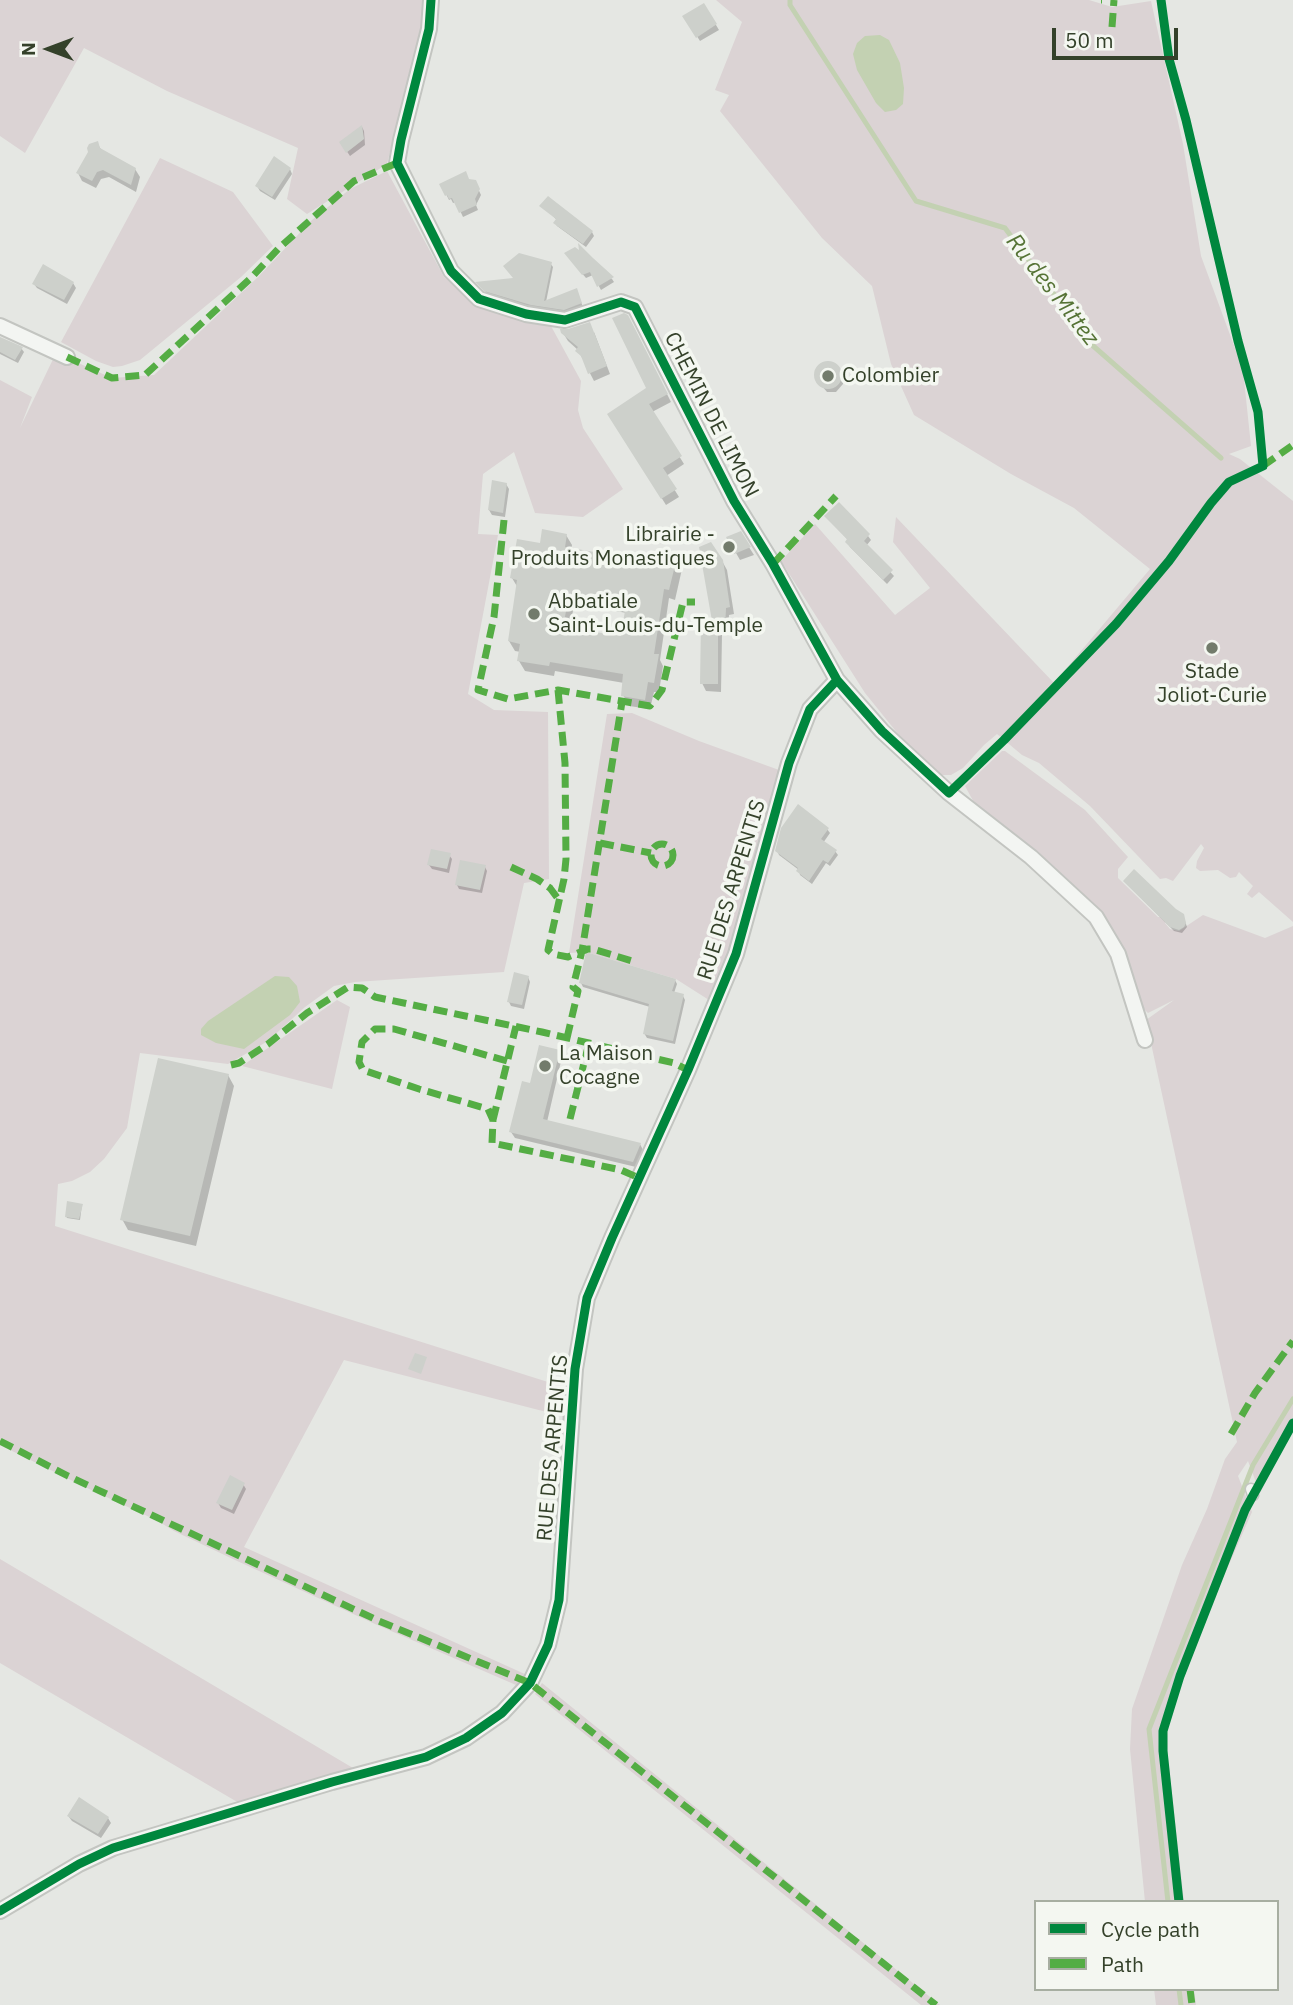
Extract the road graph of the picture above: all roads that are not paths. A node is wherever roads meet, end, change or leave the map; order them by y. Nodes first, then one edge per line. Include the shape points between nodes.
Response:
1 (431, 0) edge
2 (0, 326) edge
3 (67, 357) dead end
4 (837, 680) junction
5 (1145, 1040) dead end
6 (0, 1911) edge

1 - 4 street, CHEMIN DE LIMON via 429,29 397,163 451,271 479,299 526,314 565,320 621,303 635,307 734,501
2 - 3 street
4 - 5 street, CHEMIN DE LIMON via 949,793 1031,857 1096,917 1118,954
4 - 6 street, RUE DES ARPENTIS via 810,709 789,763 736,954 587,1298 575,1368 559,1601 548,1645 530,1683 502,1713 466,1738 426,1757 113,1849

